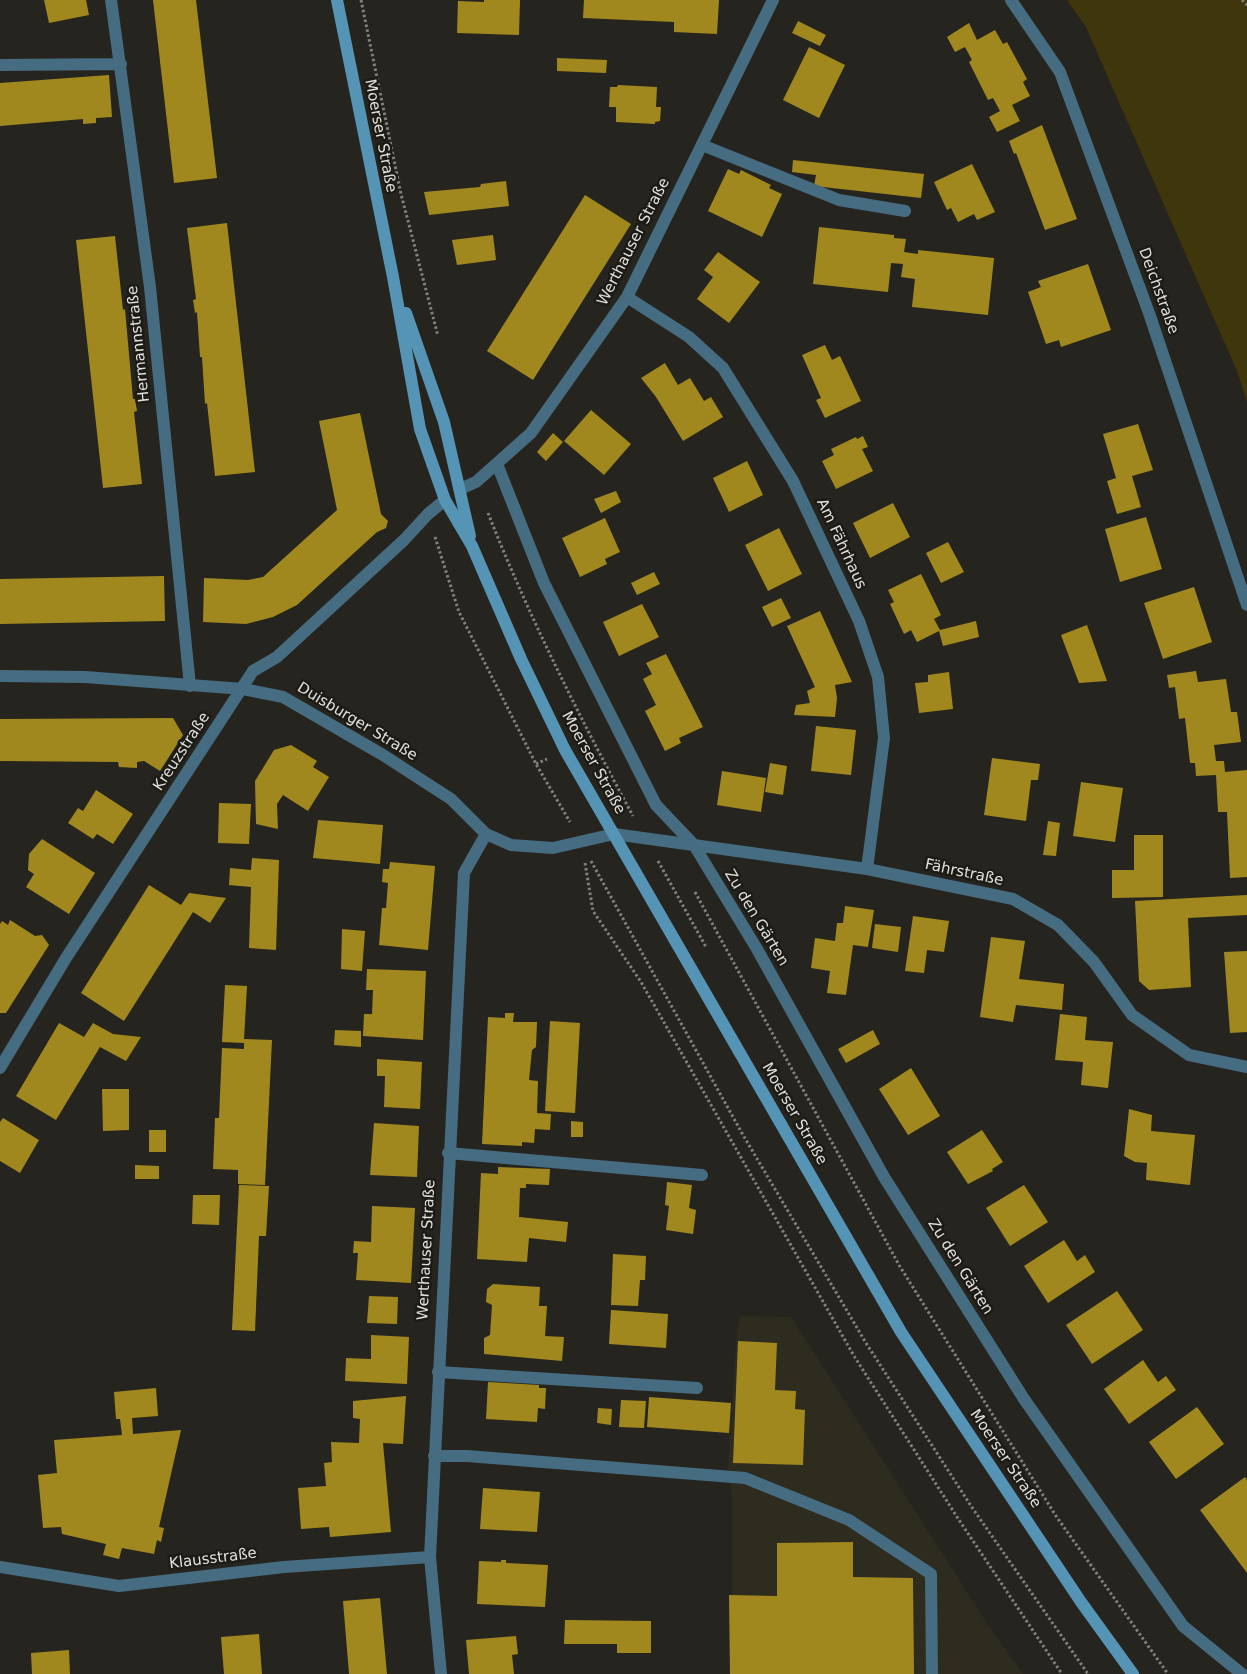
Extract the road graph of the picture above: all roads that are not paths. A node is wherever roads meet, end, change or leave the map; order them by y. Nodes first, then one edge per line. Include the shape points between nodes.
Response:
1 (111, 0) edge
2 (337, 0) edge
3 (773, 0) edge
4 (1011, 0) edge
5 (121, 64) junction
6 (0, 65) edge
7 (702, 145) junction
8 (905, 211) dead end
9 (393, 277) junction
10 (627, 297) junction
11 (497, 464) junction
12 (460, 490) junction
13 (445, 500) junction
14 (472, 546) junction
15 (1247, 605) edge
16 (0, 676) edge
17 (190, 686) junction
18 (243, 689) junction
19 (486, 834) junction
20 (614, 834) junction
21 (694, 845) junction
22 (867, 869) junction
23 (1247, 1067) edge
24 (0, 1068) edge
25 (448, 1153) junction
26 (702, 1176) dead end
27 (438, 1372) junction
28 (696, 1388) dead end
29 (434, 1456) junction
30 (430, 1558) junction
31 (0, 1567) edge
32 (440, 1674) edge
33 (932, 1674) edge
34 (1133, 1674) edge
35 (1242, 1674) edge

1 - 5 street, Hermannstraße
2 - 9 main road, Moerser Straße
3 - 7 street, Werthauser Straße
4 - 15 street, Deichstraße via 1060,72 1149,313
5 - 6 street
5 - 17 street, Hermannstraße via 150,287
7 - 8 street via 840,200
7 - 10 street, Werthauser Straße
9 - 12 main road, Moerser Straße via 444,422
9 - 13 main road, Moerser Straße via 420,429
10 - 11 street, Werthauser Straße via 531,433
10 - 22 street, Am Fährhaus via 689,337 722,368 793,480 860,621 878,677 884,738
11 - 12 street, Werthauser Straße via 476,482
11 - 21 street via 544,583 656,805
12 - 14 main road, Moerser Straße
13 - 14 main road, Moerser Straße
13 - 18 street, Kreuzstraße via 276,657 253,671
14 - 20 main road, Moerser Straße via 521,660 565,750
16 - 17 street, Duisburger Straße via 85,677
17 - 18 street, Duisburger Straße
18 - 19 street, Duisburger Straße via 283,697 383,755 451,799
18 - 24 street, Kreuzstraße via 66,958
19 - 20 street, Duisburger Straße via 511,845 553,848
19 - 25 street, Werthauser Straße via 464,873
20 - 21 street, Fährstraße
20 - 34 main road, Moerser Straße via 901,1332 1081,1602
21 - 22 street, Fährstraße
21 - 35 street, Zu den Gärten via 757,949 884,1177 1024,1399 1183,1626
22 - 23 street, Fährstraße via 1013,899 1058,925 1094,962 1132,1016 1189,1055
25 - 26 street
25 - 27 street, Werthauser Straße
27 - 28 street
27 - 29 street, Werthauser Straße
29 - 30 street, Werthauser Straße
29 - 33 street via 745,1478 849,1520 931,1574
30 - 31 street, Klausstraße via 284,1567 119,1586
30 - 32 street, Werthauser Straße

